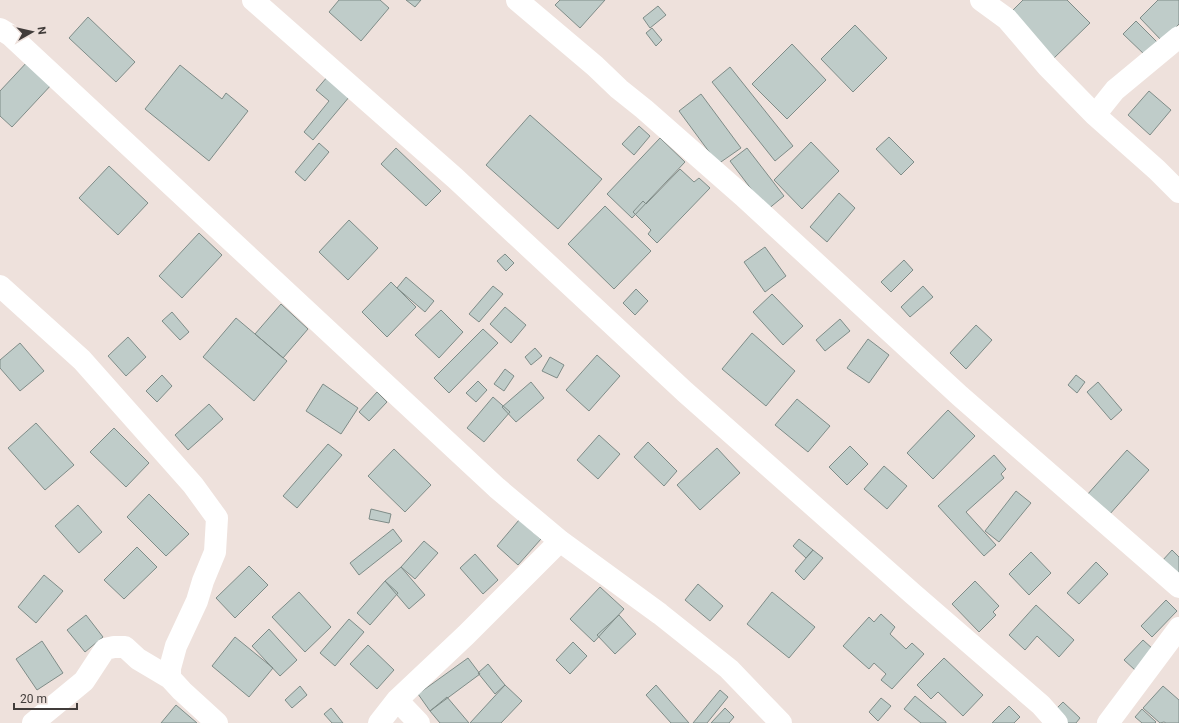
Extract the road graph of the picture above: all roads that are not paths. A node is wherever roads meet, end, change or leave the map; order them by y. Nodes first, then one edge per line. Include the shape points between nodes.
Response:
1 (253, 0) edge
2 (517, 0) edge
3 (981, 0) edge
4 (0, 29) edge
5 (1179, 37) edge
6 (1095, 115) junction
7 (1179, 192) edge
8 (0, 286) edge
9 (560, 541) junction
10 (1179, 587) edge
11 (1179, 628) edge
12 (170, 678) junction
13 (397, 700) junction
14 (33, 723) edge
15 (218, 723) edge
16 (379, 723) edge
17 (419, 723) edge
18 (781, 723) edge
19 (1057, 723) edge
20 (1108, 723) edge

1 - 19 street via 456,178 685,392 1041,705
2 - 10 street via 738,191 960,396
3 - 6 street via 1007,19 1048,67
4 - 9 street via 10,35 485,478
5 - 6 street via 1115,90
6 - 7 street
8 - 12 street via 82,360 192,485 217,518 215,552 197,601 176,646
9 - 13 street
9 - 18 street via 660,614 729,669
11 - 20 street
12 - 14 street via 124,646 105,649 84,681
12 - 15 street
13 - 16 street
13 - 17 street

